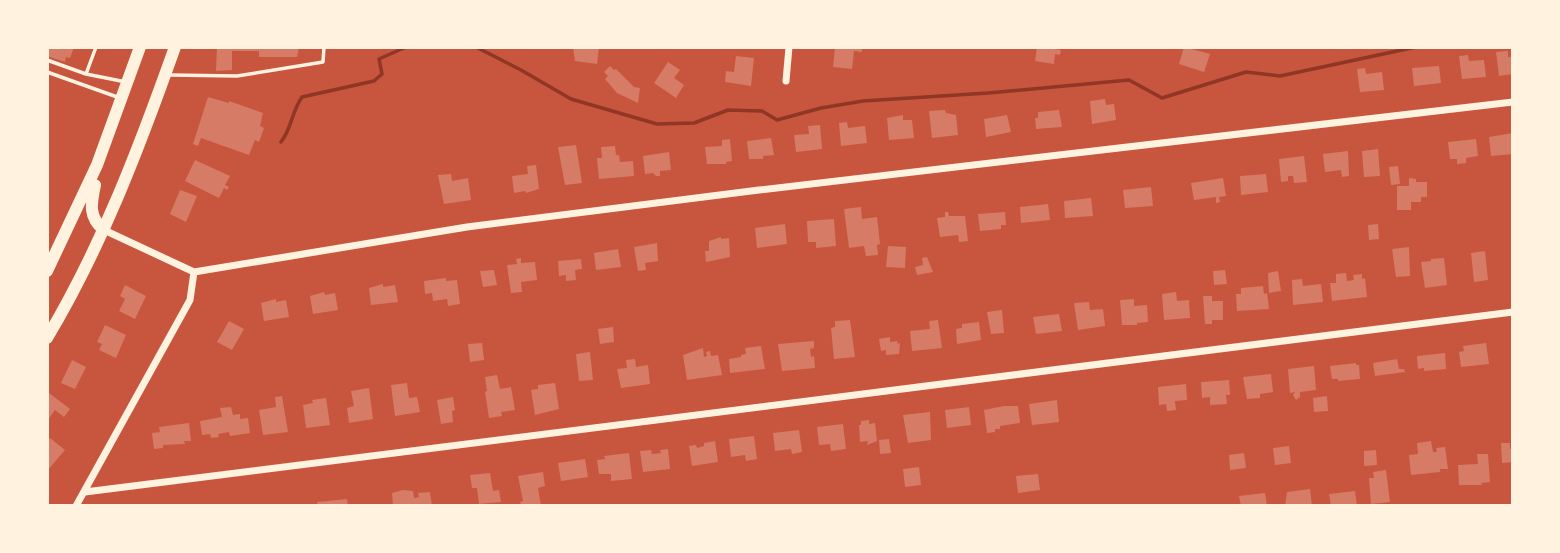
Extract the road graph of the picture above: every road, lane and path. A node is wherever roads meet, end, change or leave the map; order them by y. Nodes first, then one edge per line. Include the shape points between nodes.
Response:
1 (96, 47) edge
2 (140, 47) edge
3 (175, 47) edge
4 (324, 47) edge
5 (789, 47) edge
6 (47, 60) edge
7 (47, 72) edge
8 (86, 74) junction
9 (165, 75) junction
10 (786, 81) dead end
11 (127, 83) junction
12 (121, 99) junction
13 (1513, 102) edge
14 (105, 144) junction
15 (104, 230) junction
16 (47, 271) edge
17 (194, 272) junction
18 (1513, 312) edge
19 (47, 338) edge
20 (85, 492) junction
21 (76, 506) edge

1 - 8 lane
2 - 11 main road
3 - 9 main road
4 - 9 lane via 323,62 237,76
5 - 10 street
6 - 8 lane
7 - 12 lane
8 - 11 lane
9 - 15 main road
11 - 12 main road
12 - 14 main road
13 - 17 street via 467,227
14 - 15 main road via 90,208
14 - 16 main road
15 - 17 street
15 - 19 main road
17 - 20 street via 190,300
18 - 20 street
20 - 21 street

